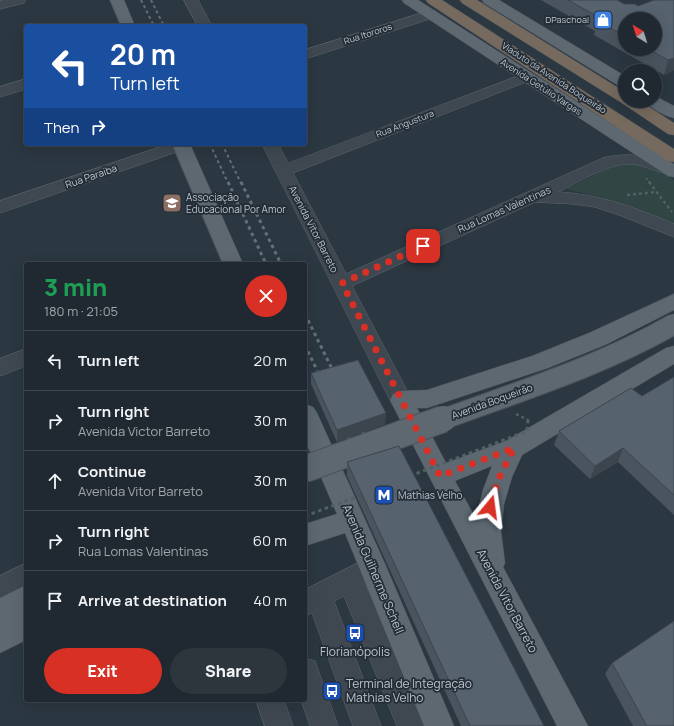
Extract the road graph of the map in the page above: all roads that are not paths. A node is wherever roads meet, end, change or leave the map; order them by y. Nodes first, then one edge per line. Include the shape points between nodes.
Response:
1 (18, 0) edge
2 (117, 0) edge
3 (190, 0) edge
4 (409, 0) edge
5 (467, 0) edge
6 (489, 0) edge
7 (0, 5) edge
8 (432, 7) edge
9 (127, 24) edge
10 (204, 24) edge
11 (307, 54) edge
12 (526, 77) junction
13 (618, 79) edge
14 (24, 85) edge
15 (0, 92) edge
16 (618, 95) edge
17 (662, 106) edge
18 (640, 108) edge
19 (674, 113) edge
20 (674, 130) edge
21 (179, 146) edge
22 (182, 146) edge
23 (271, 146) edge
24 (673, 166) edge
25 (284, 170) junction
26 (531, 197) junction
27 (0, 207) edge
28 (674, 231) edge
29 (232, 262) edge
30 (342, 283) junction
31 (674, 301) edge
32 (674, 324) edge
33 (674, 354) edge
34 (24, 358) edge
35 (0, 368) edge
36 (404, 406) junction
37 (307, 418) edge
38 (514, 448) junction
39 (307, 468) edge
40 (440, 476) junction
41 (352, 520) junction
42 (307, 534) edge
43 (361, 572) junction
44 (24, 576) edge
45 (495, 578) junction
46 (0, 589) edge
47 (24, 599) edge
48 (312, 600) edge
49 (0, 612) edge
50 (24, 626) edge
51 (0, 640) edge
52 (307, 677) edge
53 (271, 702) edge
54 (279, 726) edge
55 (324, 726) edge
56 (367, 726) edge
57 (411, 726) edge
58 (439, 726) edge
59 (573, 726) edge

1 - 7 street
2 - 9 main road
3 - 10 street
4 - 8 main road, Avenida Getúlio Vargas
5 - 16 highway, Viaduto da Avenida Boqueirão
6 - 13 main road
8 - 11 street, Rua Itororos
8 - 12 main road, Avenida Getúlio Vargas
8 - 24 highway, Viaduto da Avenida Boqueirão
12 - 24 main road, Avenida Getúlio Vargas
12 - 25 street, Rua Angustura
14 - 15 street
17 - 19 main road
18 - 20 highway
21 - 27 street, Rua Paraíba
22 - 29 main road
23 - 25 street, Avenida Vitor Barreto
24 - 26 street, Rua Lomas Valentinas via 621,159
25 - 30 street, Avenida Vitor Barreto
26 - 28 street via 593,201
26 - 30 street, Rua Lomas Valentinas
30 - 36 street, Avenida Vitor Barreto
31 - 36 main road via 603,336 540,362
32 - 39 main road, Avenida Boqueirão, bridge via 584,368
33 - 38 main road
34 - 35 street
36 - 40 main road, Avenida Vitor Barreto
37 - 41 main road, Avenida Guilherme Schell
38 - 40 main road
38 - 45 main road via 498,480 490,507 488,541
40 - 45 main road, Avenida Vitor Barreto
41 - 42 main road
41 - 43 main road, Avenida Guilherme Schell
43 - 48 street
43 - 57 street
43 - 58 main road, Avenida Guilherme Schell
44 - 46 street
45 - 59 main road, Avenida Vitor Barreto
47 - 49 main road
48 - 56 street
50 - 51 main road
52 - 55 street
53 - 54 street

